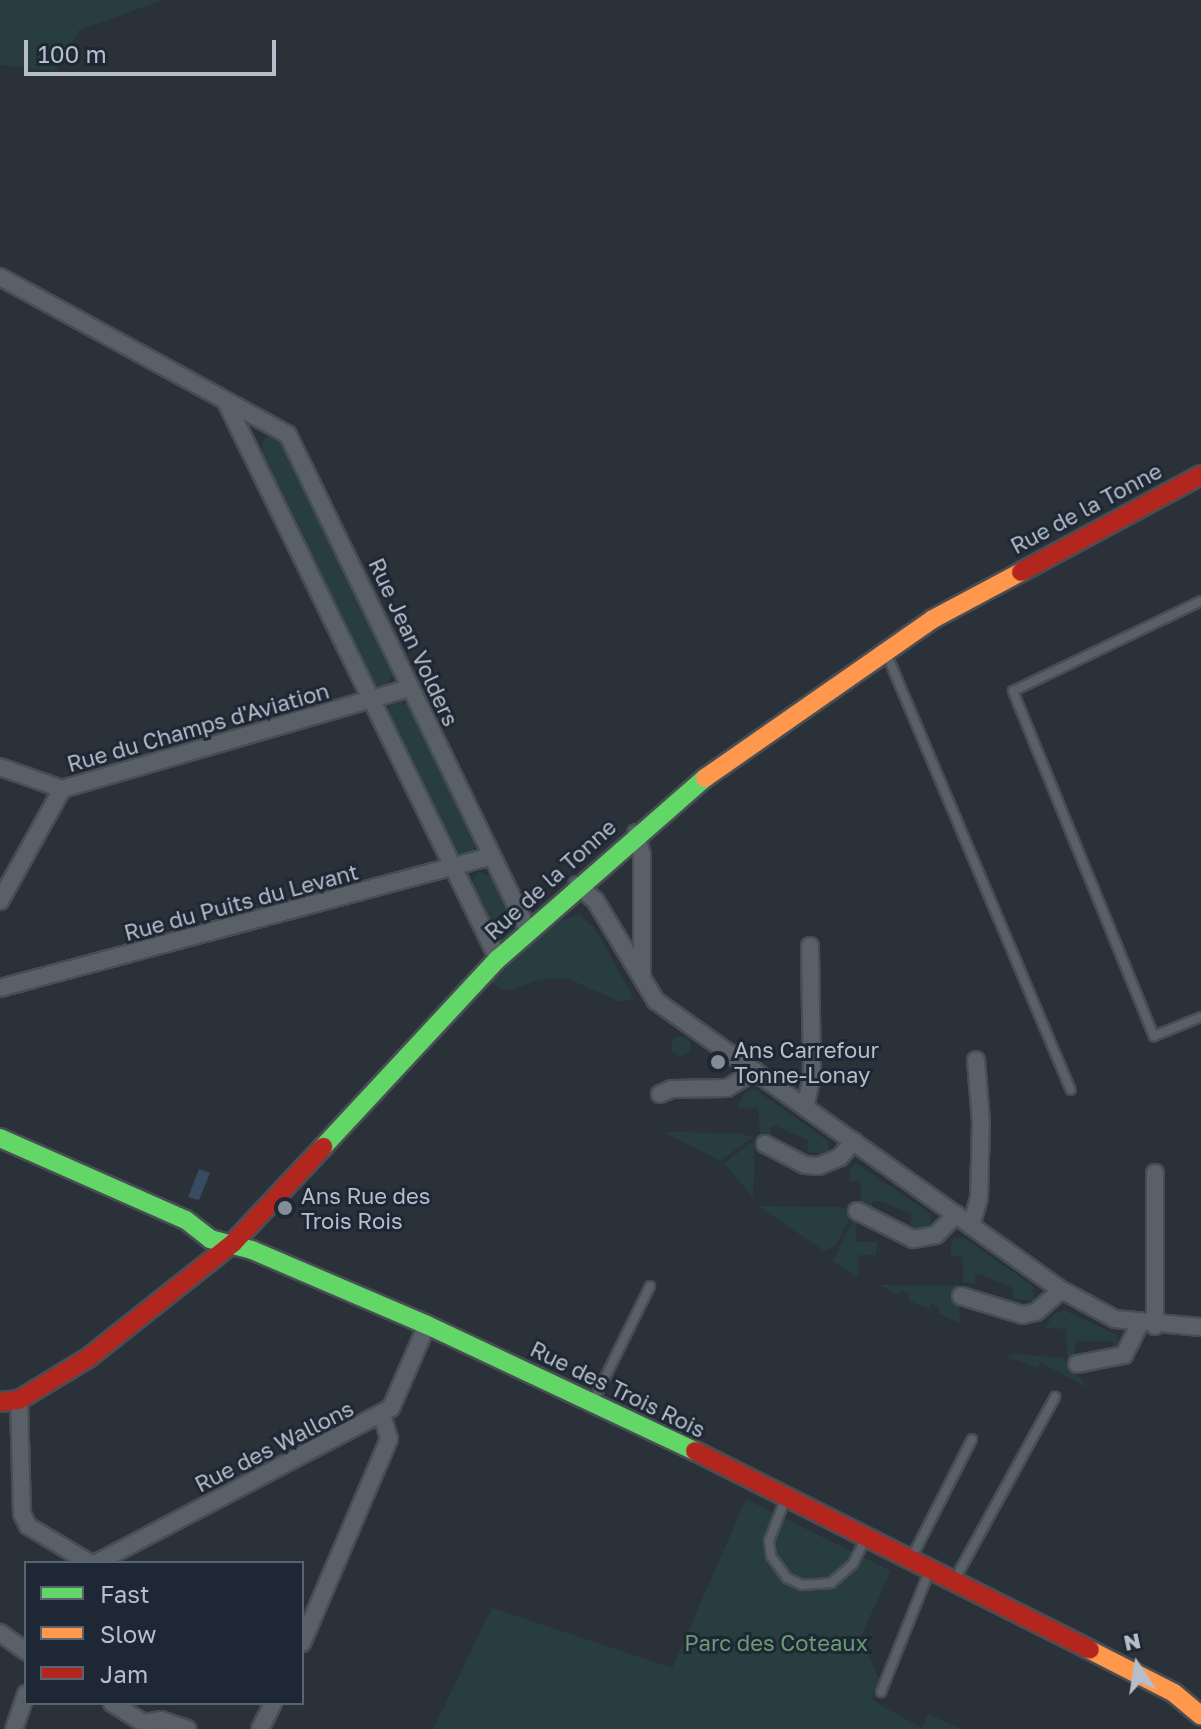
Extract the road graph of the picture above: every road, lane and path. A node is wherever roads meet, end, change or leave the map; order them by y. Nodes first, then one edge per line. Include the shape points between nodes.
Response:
1 (0, 277) edge
2 (227, 404) junction
3 (1201, 475) edge
4 (1201, 601) edge
5 (885, 650) junction
6 (410, 688) junction
7 (372, 699) junction
8 (0, 767) edge
9 (62, 789) junction
10 (636, 833) junction
11 (492, 856) junction
12 (454, 869) junction
13 (577, 885) junction
14 (0, 901) edge
15 (528, 930) junction
16 (810, 946) dead end
17 (498, 959) junction
18 (642, 979) junction
19 (0, 988) edge
20 (1201, 1017) edge
21 (976, 1060) dead end
22 (755, 1071) junction
23 (1071, 1090) dead end
24 (660, 1094) dead end
25 (805, 1107) junction
26 (0, 1138) edge
27 (854, 1141) junction
28 (765, 1144) dead end
29 (1155, 1173) dead end
30 (857, 1211) dead end
31 (956, 1214) junction
32 (971, 1226) junction
33 (233, 1243) junction
34 (650, 1286) dead end
35 (1061, 1290) junction
36 (961, 1296) dead end
37 (427, 1325) junction
38 (1147, 1326) junction
39 (1201, 1327) edge
40 (1077, 1364) dead end
41 (1055, 1397) dead end
42 (9, 1401) edge
43 (592, 1402) junction
44 (382, 1415) junction
45 (972, 1439) dead end
46 (785, 1499) junction
47 (865, 1539) junction
48 (89, 1561) edge
49 (97, 1561) edge
50 (910, 1562) junction
51 (929, 1572) junction
52 (952, 1583) junction
53 (0, 1633) edge
54 (304, 1638) edge
55 (24, 1650) edge
56 (881, 1692) dead end
57 (24, 1700) edge
58 (115, 1705) edge
59 (272, 1705) edge
60 (1201, 1716) edge
61 (149, 1726) edge
62 (14, 1729) edge
63 (187, 1729) edge
64 (260, 1729) edge

1 - 2 street, Rue Jean Volders
2 - 6 street, Rue Jean Volders via 288,435
2 - 7 street
3 - 5 street, Rue de la Tonne via 975,595
4 - 20 lane via 1013,691 1154,1036
5 - 10 street, Rue de la Tonne
5 - 23 lane
6 - 7 street, Rue du Champs d'Aviation
6 - 11 street, Rue Jean Volders
7 - 9 street, Rue du Champs d'Aviation
7 - 12 street
8 - 9 street, Rue du Champs d'Aviation
9 - 14 street
10 - 13 street, Rue de la Tonne
10 - 18 street via 642,855
11 - 12 street, Rue du Puits du Levant
11 - 15 street, Rue Jean Volders
12 - 17 street
12 - 19 street, Rue du Puits du Levant
13 - 15 street, Rue de la Tonne
13 - 18 street via 595,900
15 - 17 street, Rue de la Tonne
16 - 25 street via 812,1076
17 - 33 street, Rue de la Tonne
18 - 22 street via 656,1001
21 - 32 street via 979,1198
22 - 24 street via 727,1088
22 - 25 street
25 - 27 street
26 - 33 street, Rue des Trois Rois via 186,1220 210,1239
27 - 28 street via 840,1157 819,1166 805,1165
27 - 31 street
29 - 38 street
30 - 31 street via 913,1239 936,1235
31 - 32 street
32 - 35 street
33 - 37 street, Rue des Trois Rois
33 - 42 street, Rue de la Tonne via 88,1358
34 - 43 lane
35 - 36 street via 1036,1312 1023,1315
35 - 38 street via 1104,1315
37 - 43 street, Rue des Trois Rois
37 - 44 street, Rue des Wallons via 391,1408
38 - 39 street
38 - 40 street via 1124,1355
41 - 52 lane
42 - 48 street, Rue des Wallons via 22,1514 28,1526
43 - 46 street, Rue des Trois Rois
44 - 49 street, Rue des Wallons
44 - 54 street via 389,1439
45 - 50 lane
46 - 47 street, Rue des Trois Rois
46 - 47 lane via 769,1541 771,1556 787,1578 802,1585 831,1583 853,1564
47 - 50 street, Rue des Trois Rois
50 - 51 street, Rue des Trois Rois
51 - 52 street, Rue des Trois Rois
51 - 56 lane
52 - 60 street, Rue des Trois Rois via 1174,1693
53 - 55 street
57 - 62 street
58 - 61 street
59 - 64 street
61 - 63 street via 161,1720

